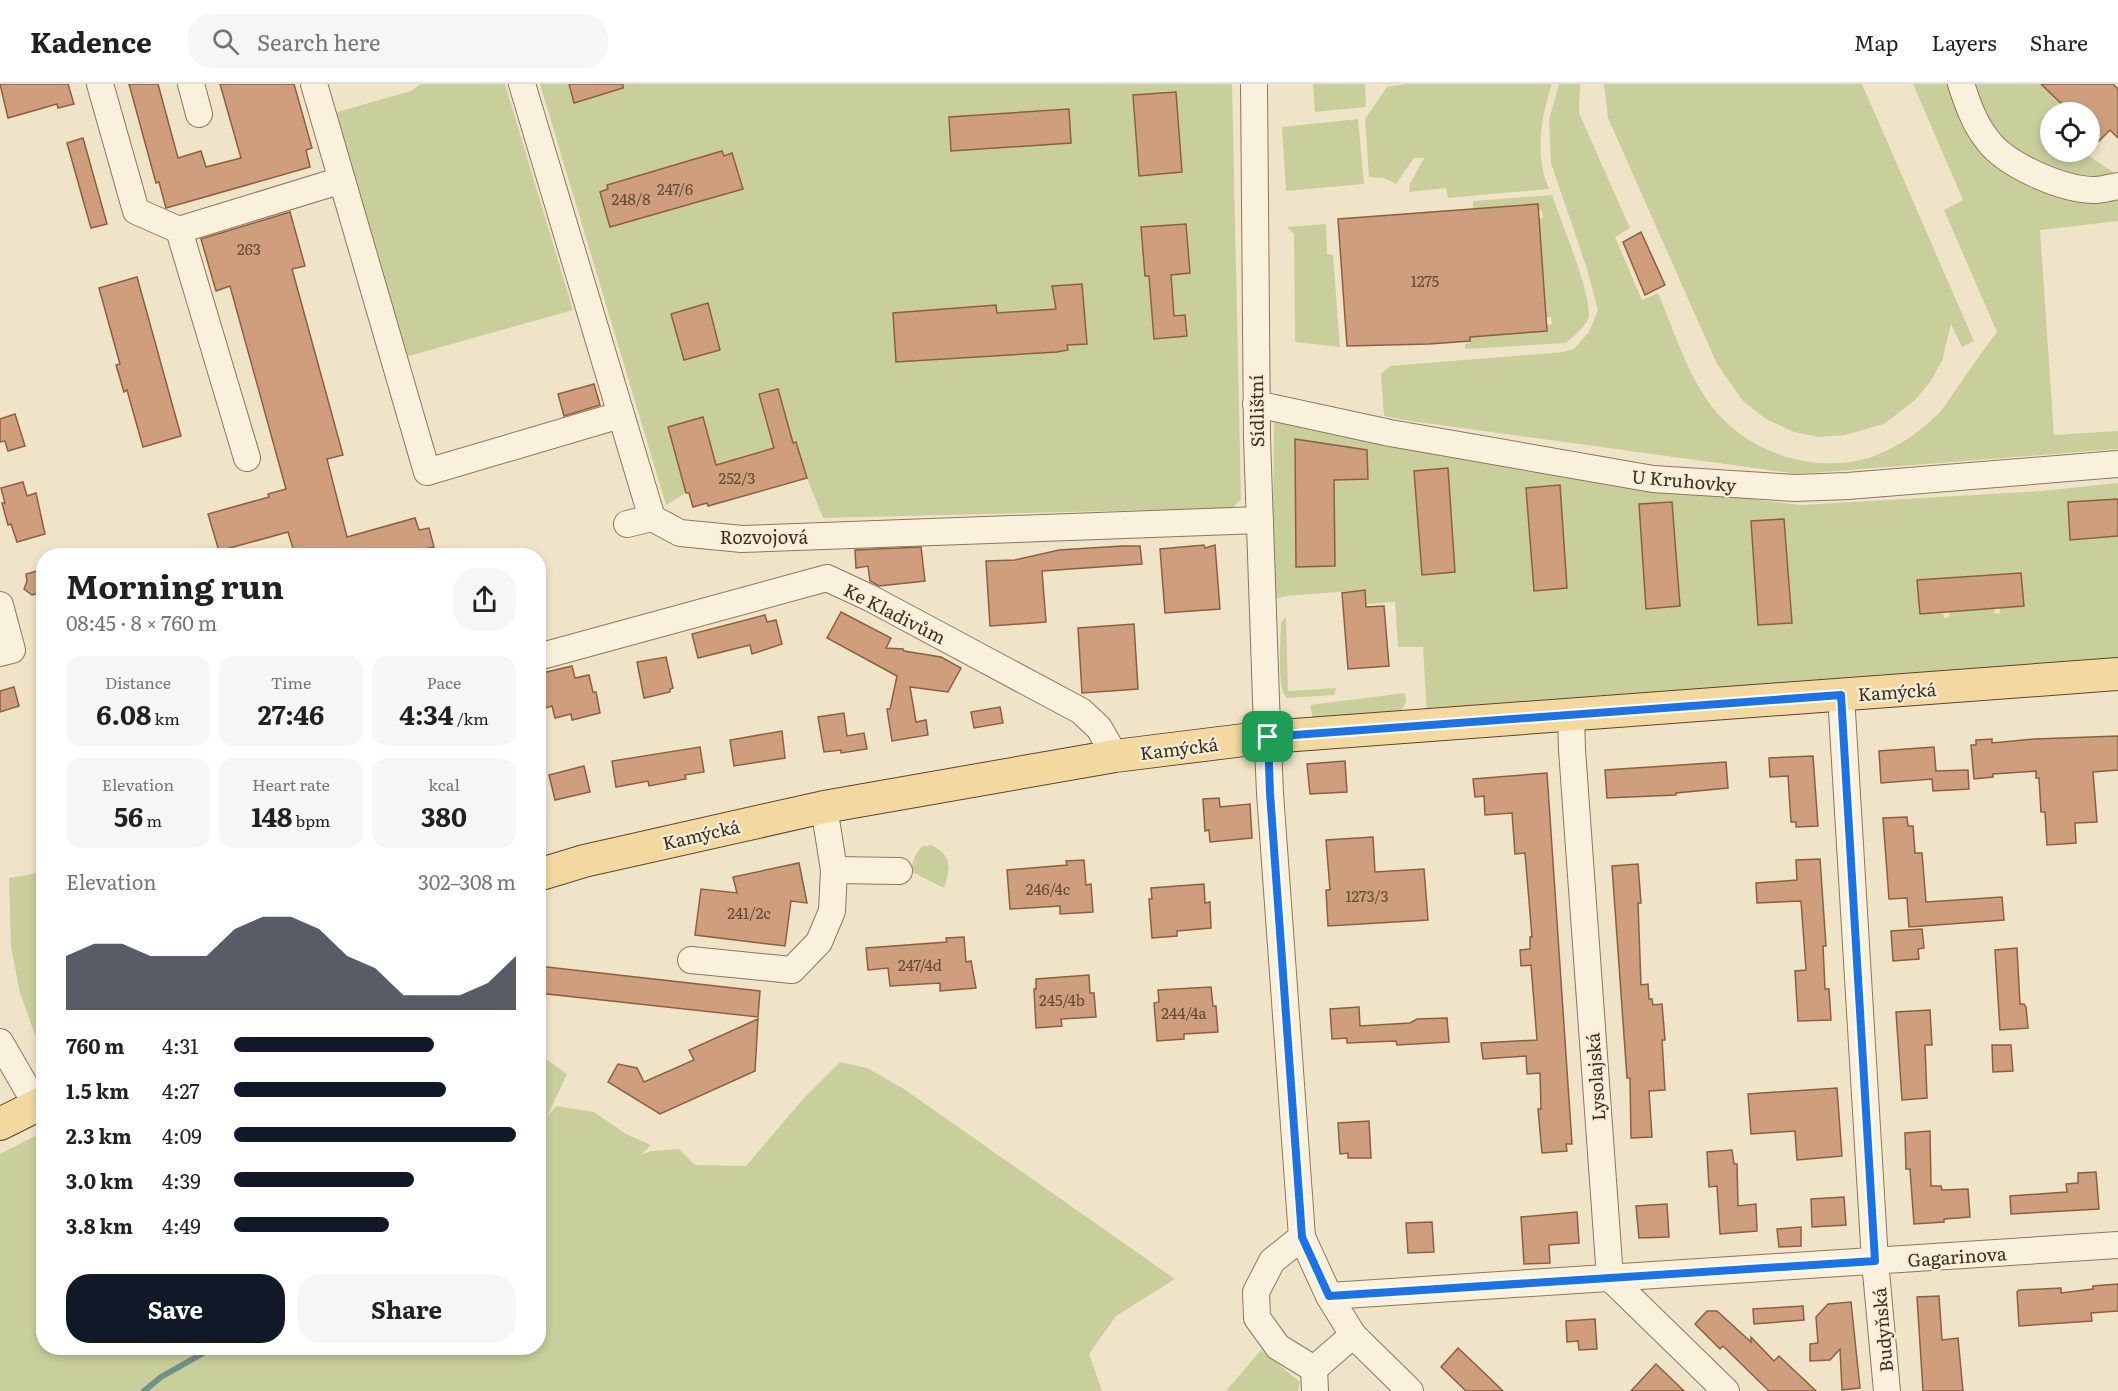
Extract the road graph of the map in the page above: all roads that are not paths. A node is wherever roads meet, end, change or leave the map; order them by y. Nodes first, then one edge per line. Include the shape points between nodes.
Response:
1 (100, 84) edge
2 (191, 84) edge
3 (314, 84) edge
4 (522, 84) edge
5 (1254, 84) edge
6 (1961, 84) edge
7 (199, 114) dead end
8 (342, 180) junction
9 (2118, 186) edge
10 (179, 230) junction
11 (1256, 404) junction
12 (620, 415) junction
13 (247, 458) dead end
14 (2118, 464) edge
15 (1260, 520) junction
16 (0, 605) edge
17 (0, 653) edge
18 (546, 655) edge
19 (2118, 674) edge
20 (1841, 695) junction
21 (1571, 715) junction
22 (1268, 737) junction
23 (1115, 756) junction
24 (824, 807) junction
25 (834, 870) junction
26 (899, 872) dead end
27 (546, 873) edge
28 (691, 960) dead end
29 (0, 1042) edge
30 (36, 1098) edge
31 (36, 1106) edge
32 (0, 1124) edge
33 (1302, 1237) junction
34 (2118, 1245) edge
35 (1875, 1261) junction
36 (1610, 1278) junction
37 (1329, 1296) junction
38 (1353, 1335) junction
39 (1315, 1380) edge
40 (1410, 1391) edge
41 (1726, 1391) edge
42 (1887, 1391) edge

1 - 10 street via 136,211
2 - 7 street
3 - 8 street
4 - 12 street, Rozvojová
5 - 11 street, Sídlištní
6 - 9 street via 1985,138 2018,167 2072,187 2096,190
8 - 10 street
8 - 12 street via 428,472
10 - 13 street
11 - 14 street, U Kruhovky via 1390,433 1653,479 1795,488
11 - 15 street, Sídlištní
12 - 15 street, Rozvojová via 639,521 681,533 742,539
15 - 22 street, Sídlištní
16 - 17 street via 12,650
18 - 23 street, Ke Kladivům via 826,578 1081,711 1099,728
19 - 20 main road, Kamýcká
20 - 21 main road, Kamýcká
20 - 35 street, Budyňská
21 - 22 main road, Kamýcká
21 - 36 street, Lysolajská
22 - 23 main road, Kamýcká
22 - 33 street, Sídlištní
23 - 24 main road, Kamýcká
24 - 25 street
24 - 27 main road, Kamýcká
25 - 26 street
25 - 28 street via 832,911 819,942 792,970
29 - 30 street
31 - 32 main road
33 - 37 street
33 - 39 street via 1272,1261 1256,1293 1257,1318 1278,1347
34 - 35 street, Gagarinova
35 - 36 street, Gagarinova
35 - 42 street, Budyňská
36 - 37 street, Gagarinova
36 - 41 street
37 - 38 street
38 - 39 street
38 - 40 street

